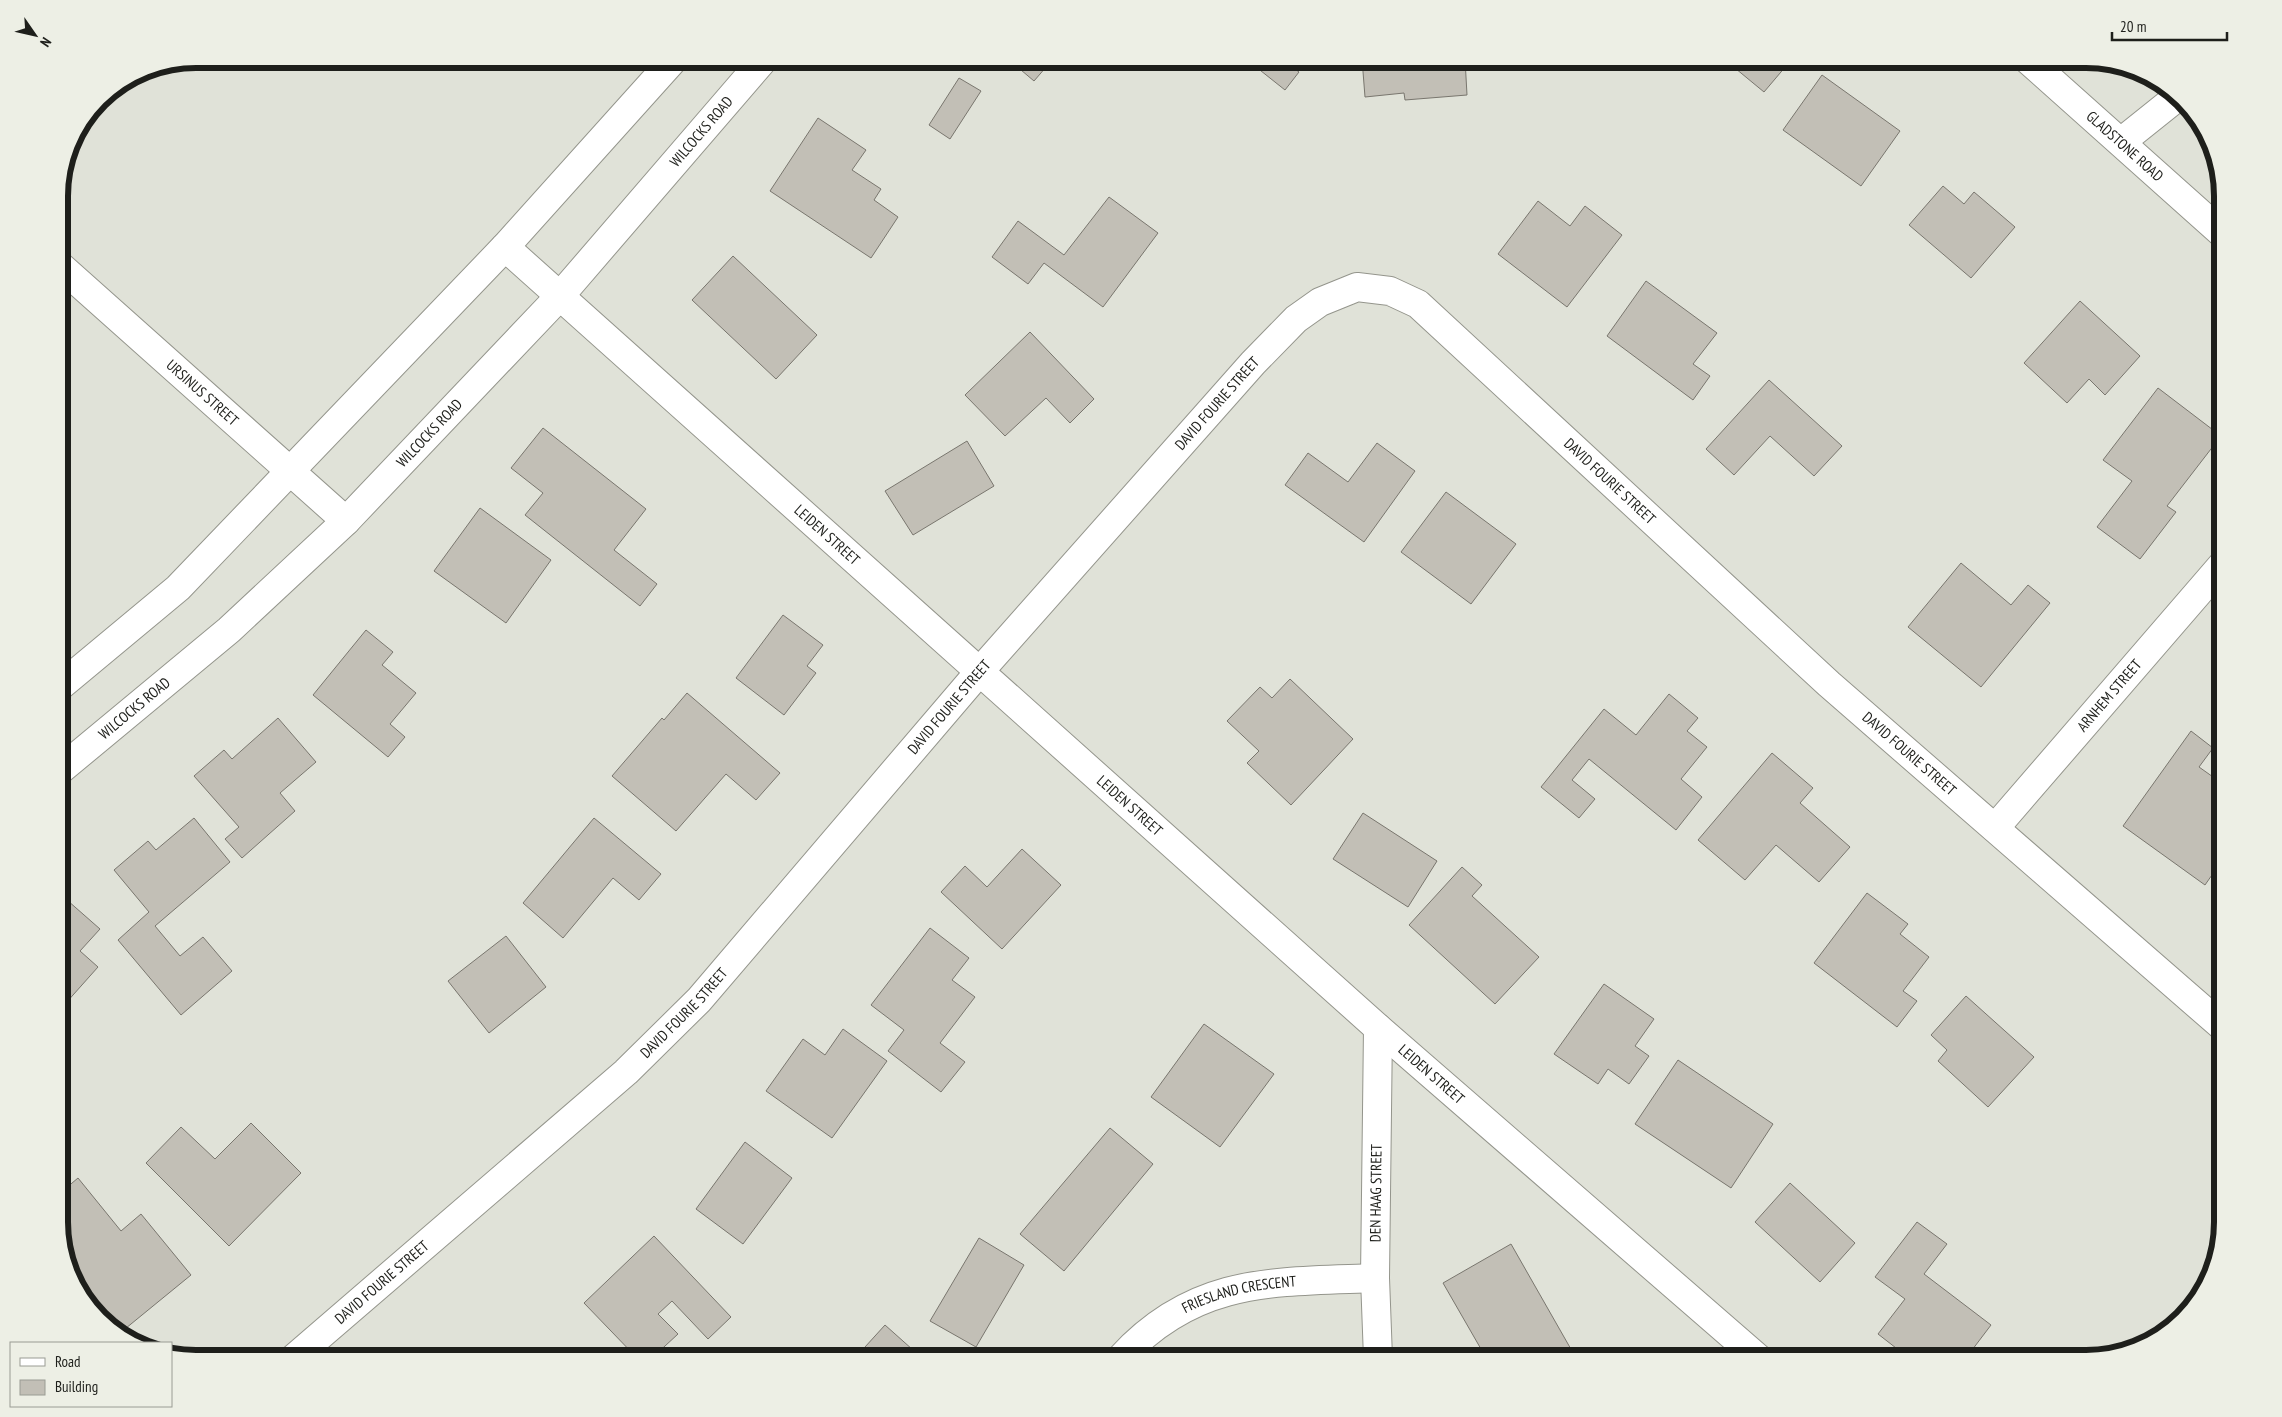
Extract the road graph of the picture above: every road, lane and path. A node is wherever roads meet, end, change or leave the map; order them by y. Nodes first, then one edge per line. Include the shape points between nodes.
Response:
1 (666, 68) edge
2 (756, 68) edge
3 (2037, 68) edge
4 (2173, 101) edge
5 (2121, 142) junction
6 (2214, 226) edge
7 (505, 247) junction
8 (68, 273) edge
9 (559, 297) junction
10 (290, 471) junction
11 (346, 521) junction
12 (2214, 574) edge
13 (980, 671) junction
14 (68, 680) edge
15 (68, 764) edge
16 (1995, 828) junction
17 (2214, 1019) edge
18 (1378, 1028) junction
19 (1376, 1278) junction
20 (303, 1350) edge
21 (1128, 1350) edge
22 (1378, 1350) edge
23 (1749, 1350) edge

1 - 7 street
2 - 9 street, WILCOCKS ROAD
3 - 5 street, GLADSTONE ROAD
4 - 5 street
5 - 6 street, GLADSTONE ROAD
7 - 9 street, LEIDEN STREET
7 - 10 street
8 - 10 street, URSINUS STREET
9 - 11 street, WILCOCKS ROAD
9 - 13 street, LEIDEN STREET
10 - 11 street, URSINUS STREET
10 - 14 street via 178,588
11 - 15 street, WILCOCKS ROAD via 229,630
12 - 16 street, ARNHEM STREET
13 - 16 street, DAVID FOURIE STREET via 1253,363 1296,319 1320,302 1357,287 1390,291 1418,304 1829,684
13 - 18 street, LEIDEN STREET
13 - 20 street, DAVID FOURIE STREET via 699,1000 626,1072
16 - 17 street, DAVID FOURIE STREET
18 - 19 street, DEN HAAG STREET
18 - 23 street, LEIDEN STREET
19 - 21 street, FRIESLAND CRESCENT via 1270,1283 1218,1293 1179,1310
19 - 22 street, DEN HAAG STREET

